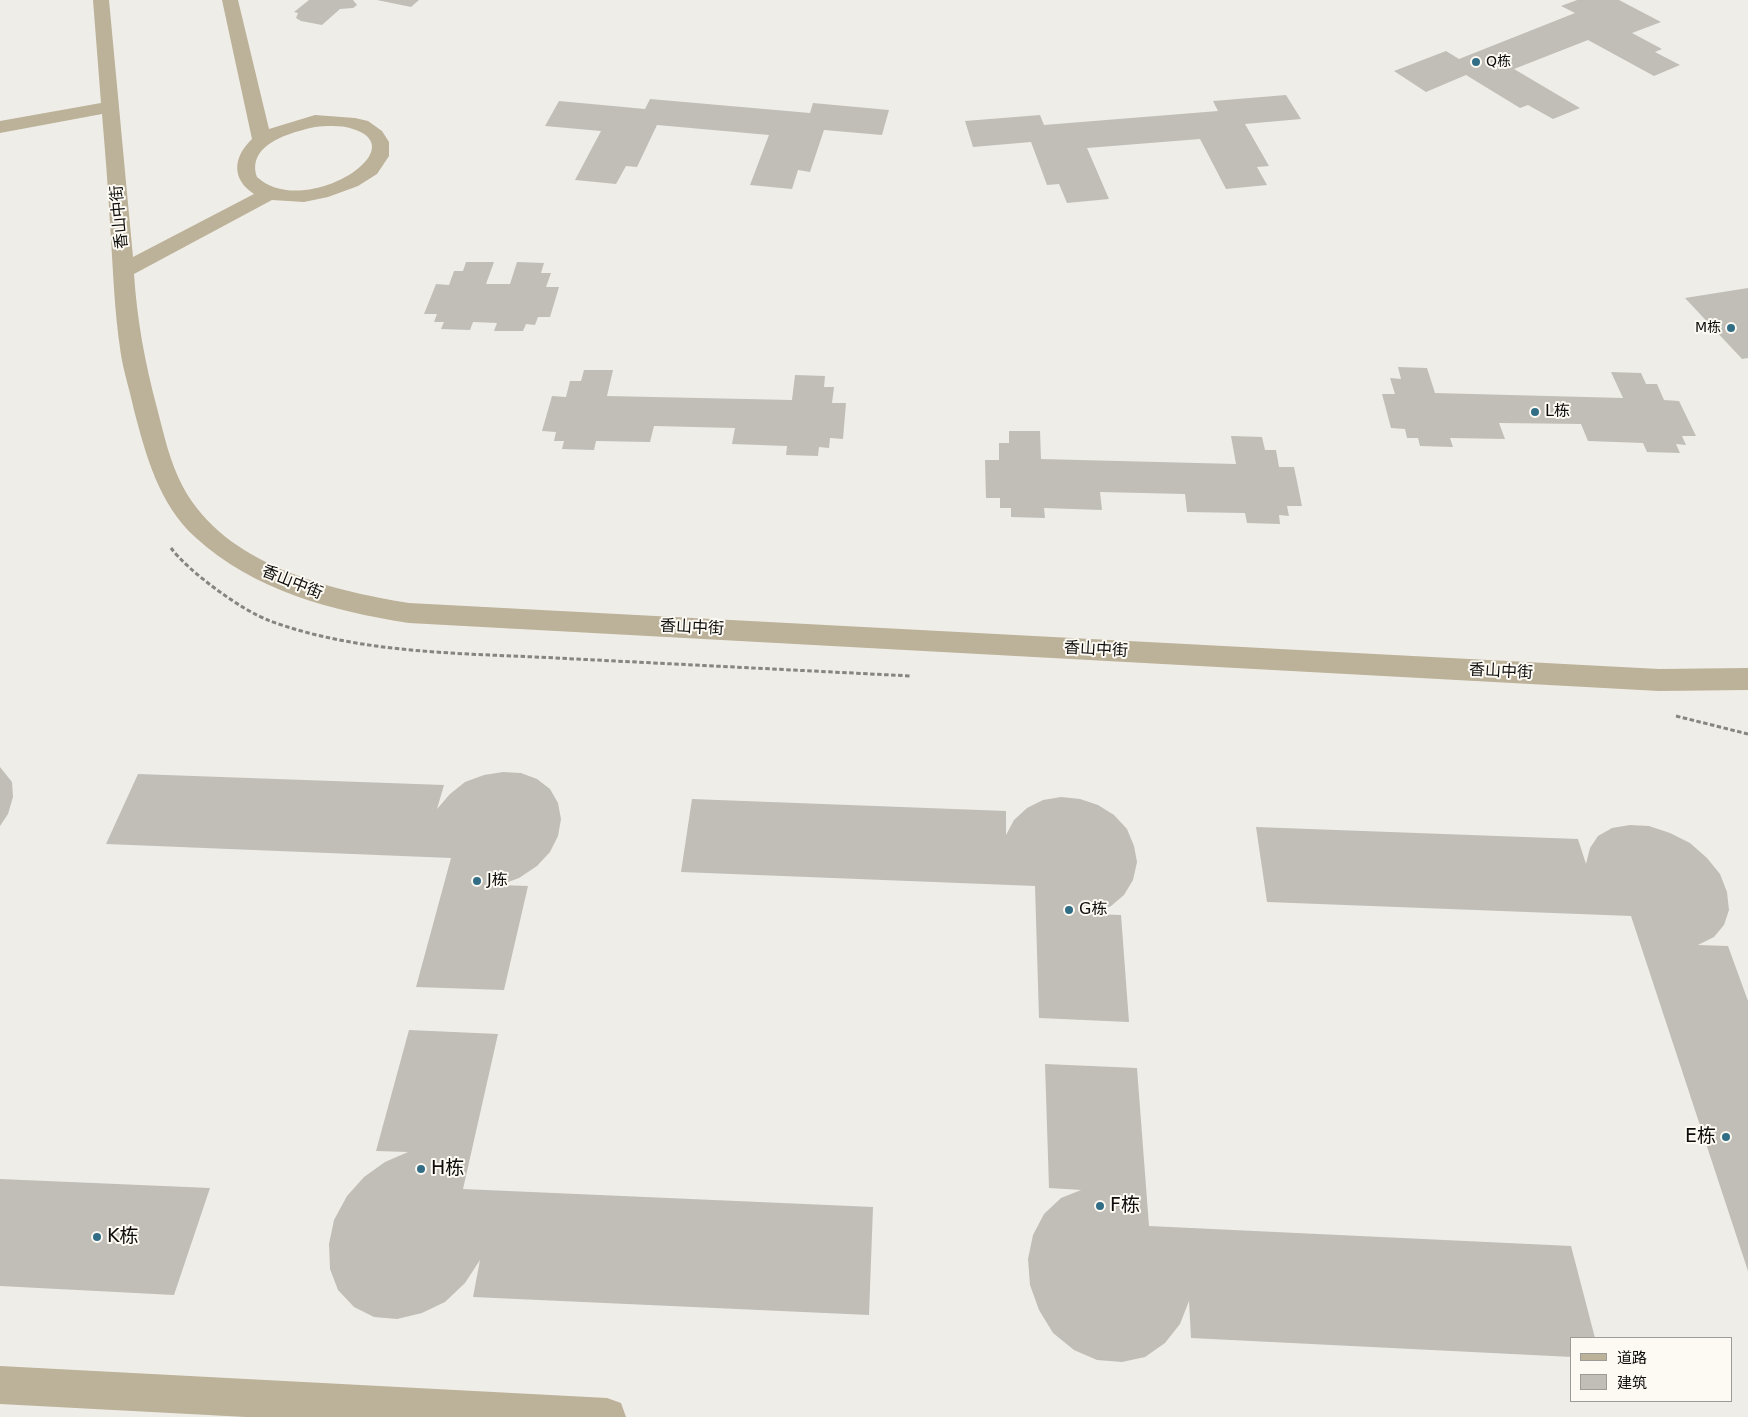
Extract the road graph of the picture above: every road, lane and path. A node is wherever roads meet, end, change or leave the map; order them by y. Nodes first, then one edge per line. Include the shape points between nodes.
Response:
1 (101, 0) edge
2 (230, 0) edge
3 (110, 107) junction
4 (0, 127) edge
5 (262, 141) junction
6 (271, 193) junction
7 (125, 270) junction
8 (169, 546) dead end
9 (911, 676) dead end
10 (1748, 680) edge
11 (1675, 716) dead end
12 (1748, 734) edge
13 (0, 1385) edge
14 (608, 1417) edge

1 - 3 street, 香山中街
2 - 5 street
3 - 4 street
3 - 7 street, 香山中街
5 - 6 street via 249,154 244,168 249,180
5 - 6 street via 289,127 315,121 339,121 361,125 374,133 381,144 376,164 353,183 312,195
6 - 7 street
7 - 10 street, 香山中街 via 132,352 157,458 183,507 202,530 264,573 327,597 366,607 409,613 1658,680
8 - 9 path via 179,560 215,590 268,620 340,641 426,651
11 - 12 path
13 - 14 street

